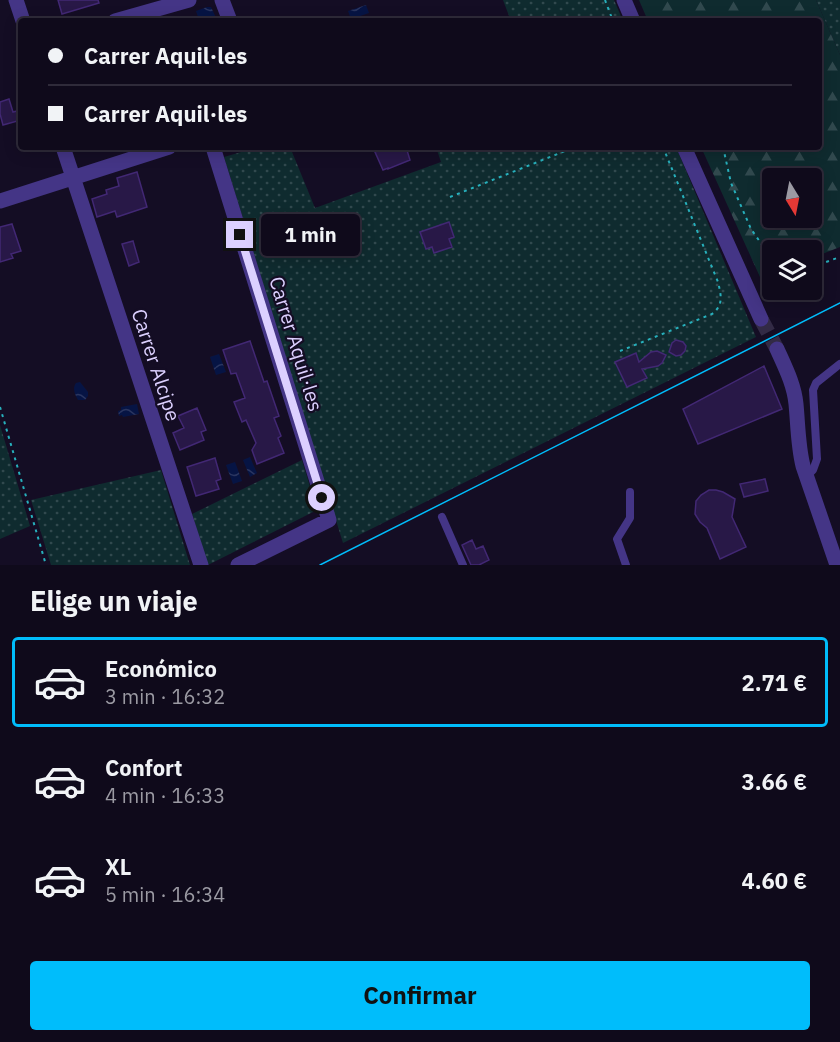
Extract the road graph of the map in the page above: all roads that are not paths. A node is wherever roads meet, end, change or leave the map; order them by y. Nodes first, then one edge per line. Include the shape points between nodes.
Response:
1 (16, 0) edge
2 (189, 0) edge
3 (222, 0) edge
4 (624, 0) edge
5 (22, 18) edge
6 (126, 18) edge
7 (230, 18) edge
8 (632, 18) edge
9 (64, 150) edge
10 (160, 150) edge
11 (214, 150) edge
12 (685, 150) edge
13 (72, 178) junction
14 (0, 201) edge
15 (761, 319) tunnel mouth
16 (777, 350) tunnel mouth
17 (840, 364) edge
18 (806, 477) junction
19 (630, 492) dead end
20 (442, 517) dead end
21 (201, 565) edge
22 (238, 565) edge
23 (463, 565) edge
24 (626, 565) edge
25 (837, 565) edge

1 - 5 street
2 - 6 street
3 - 7 street
4 - 8 street
9 - 13 street, Carrer Alcipe
10 - 13 street
11 - 22 street, Carrer Aquil·les via 329,520
12 - 15 street
13 - 14 street
13 - 21 street, Carrer Alcipe
16 - 18 street via 793,388 799,450
17 - 18 lane via 813,390 817,459
18 - 25 street
19 - 24 lane via 630,518 617,539
20 - 23 lane

